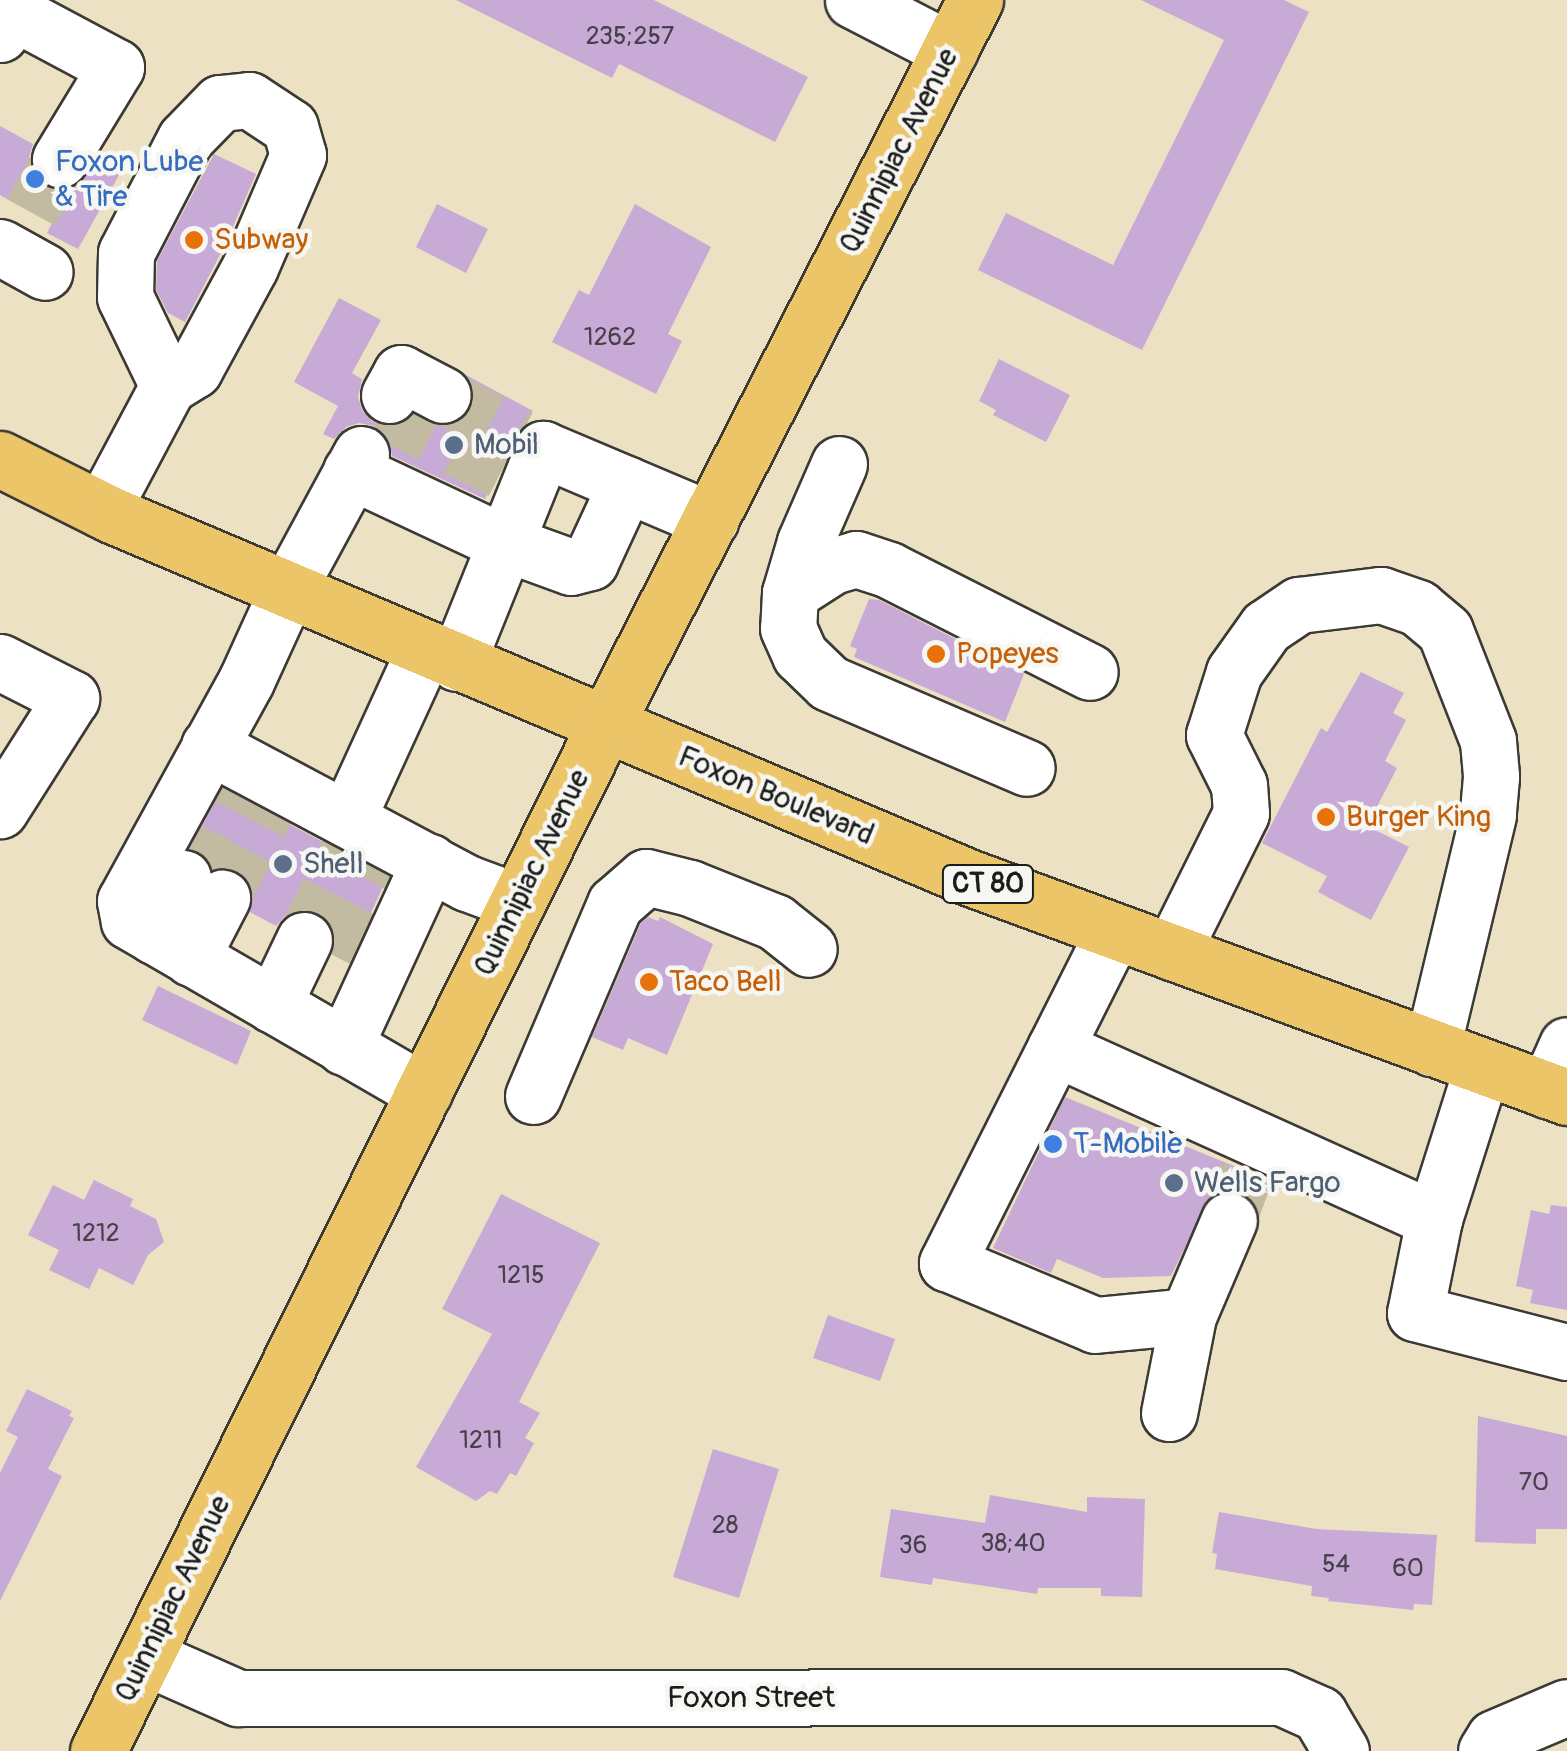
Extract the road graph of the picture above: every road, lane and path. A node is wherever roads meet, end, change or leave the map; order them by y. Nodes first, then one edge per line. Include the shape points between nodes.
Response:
1 (853, 0) edge
2 (975, 0) edge
3 (0, 34) edge
4 (950, 50) junction
5 (60, 159) tunnel mouth
6 (168, 386) junction
7 (389, 394) dead end
8 (443, 394) tunnel mouth
9 (0, 459) edge
10 (839, 464) dead end
11 (626, 484) junction
12 (514, 485) junction
13 (102, 510) junction
14 (710, 520) junction
15 (287, 591) junction
16 (790, 593) junction
17 (441, 656) junction
18 (0, 662) edge
19 (1090, 672) dead end
20 (605, 726) junction
21 (1027, 768) dead end
22 (243, 776) junction
23 (0, 810) edge
24 (379, 846) junction
25 (203, 888) tunnel mouth
26 (518, 902) junction
27 (1114, 930) junction
28 (172, 947) junction
29 (809, 948) dead end
30 (324, 950) tunnel mouth
31 (1172, 952) junction
32 (310, 1027) junction
33 (1055, 1048) junction
34 (1432, 1048) junction
35 (1482, 1068) junction
36 (1560, 1078) edge
37 (424, 1092) junction
38 (533, 1096) dead end
39 (1244, 1177) junction
40 (1434, 1219) junction
41 (1188, 1316) junction
42 (1567, 1352) edge
43 (1170, 1413) dead end
44 (144, 1658) junction
45 (1567, 1707) edge
46 (1490, 1744) edge
47 (98, 1751) edge
48 (1341, 1751) edge

1 - 4 street
2 - 4 main road, Quinnipiac Avenue
3 - 5 street via 11,11 116,67
4 - 14 main road, Quinnipiac Avenue
6 - 6 street via 194,370 250,267 298,155 290,127 250,100 220,102 184,139 126,253 125,296
6 - 13 street
7 - 8 street via 401,373
9 - 13 main road, Foxon Boulevard / CT 80
10 - 16 street
11 - 12 street
11 - 12 street via 590,562 571,567
11 - 14 street
12 - 15 street via 356,462
12 - 17 street
13 - 15 main road, Foxon Boulevard / CT 80
14 - 20 main road, Quinnipiac Avenue
15 - 17 main road, Foxon Boulevard / CT 80
15 - 22 street
16 - 19 street via 856,559
16 - 21 street via 788,628 800,655 828,683
17 - 20 main road, Foxon Boulevard / CT 80
17 - 24 street
18 - 23 street via 71,698
20 - 26 main road, Quinnipiac Avenue
20 - 27 main road, Foxon Boulevard / CT 80 via 968,877
22 - 24 street
22 - 28 street via 125,901 129,921
24 - 26 street
24 - 32 street
25 - 28 street
26 - 37 main road, Quinnipiac Avenue
27 - 31 main road, Foxon Boulevard / CT 80
27 - 33 street
28 - 32 street
29 - 38 street via 776,922 646,877 615,904
30 - 32 street
31 - 34 main road, Foxon Boulevard / CT 80
31 - 34 street via 1240,813 1240,784 1214,735 1234,672 1266,627 1299,605 1381,595 1418,608 1446,631 1488,741 1491,777
32 - 37 street
33 - 39 street
33 - 41 street via 947,1263 1095,1325
34 - 35 main road, Foxon Boulevard / CT 80
35 - 36 main road, Foxon Boulevard / CT 80
35 - 40 street
37 - 44 main road, Quinnipiac Avenue
39 - 40 street
39 - 41 street
40 - 42 street via 1415,1313
41 - 43 street
44 - 47 main road, Quinnipiac Avenue
44 - 48 street, Foxon Street via 238,1698 1280,1697 1319,1714
45 - 46 street

